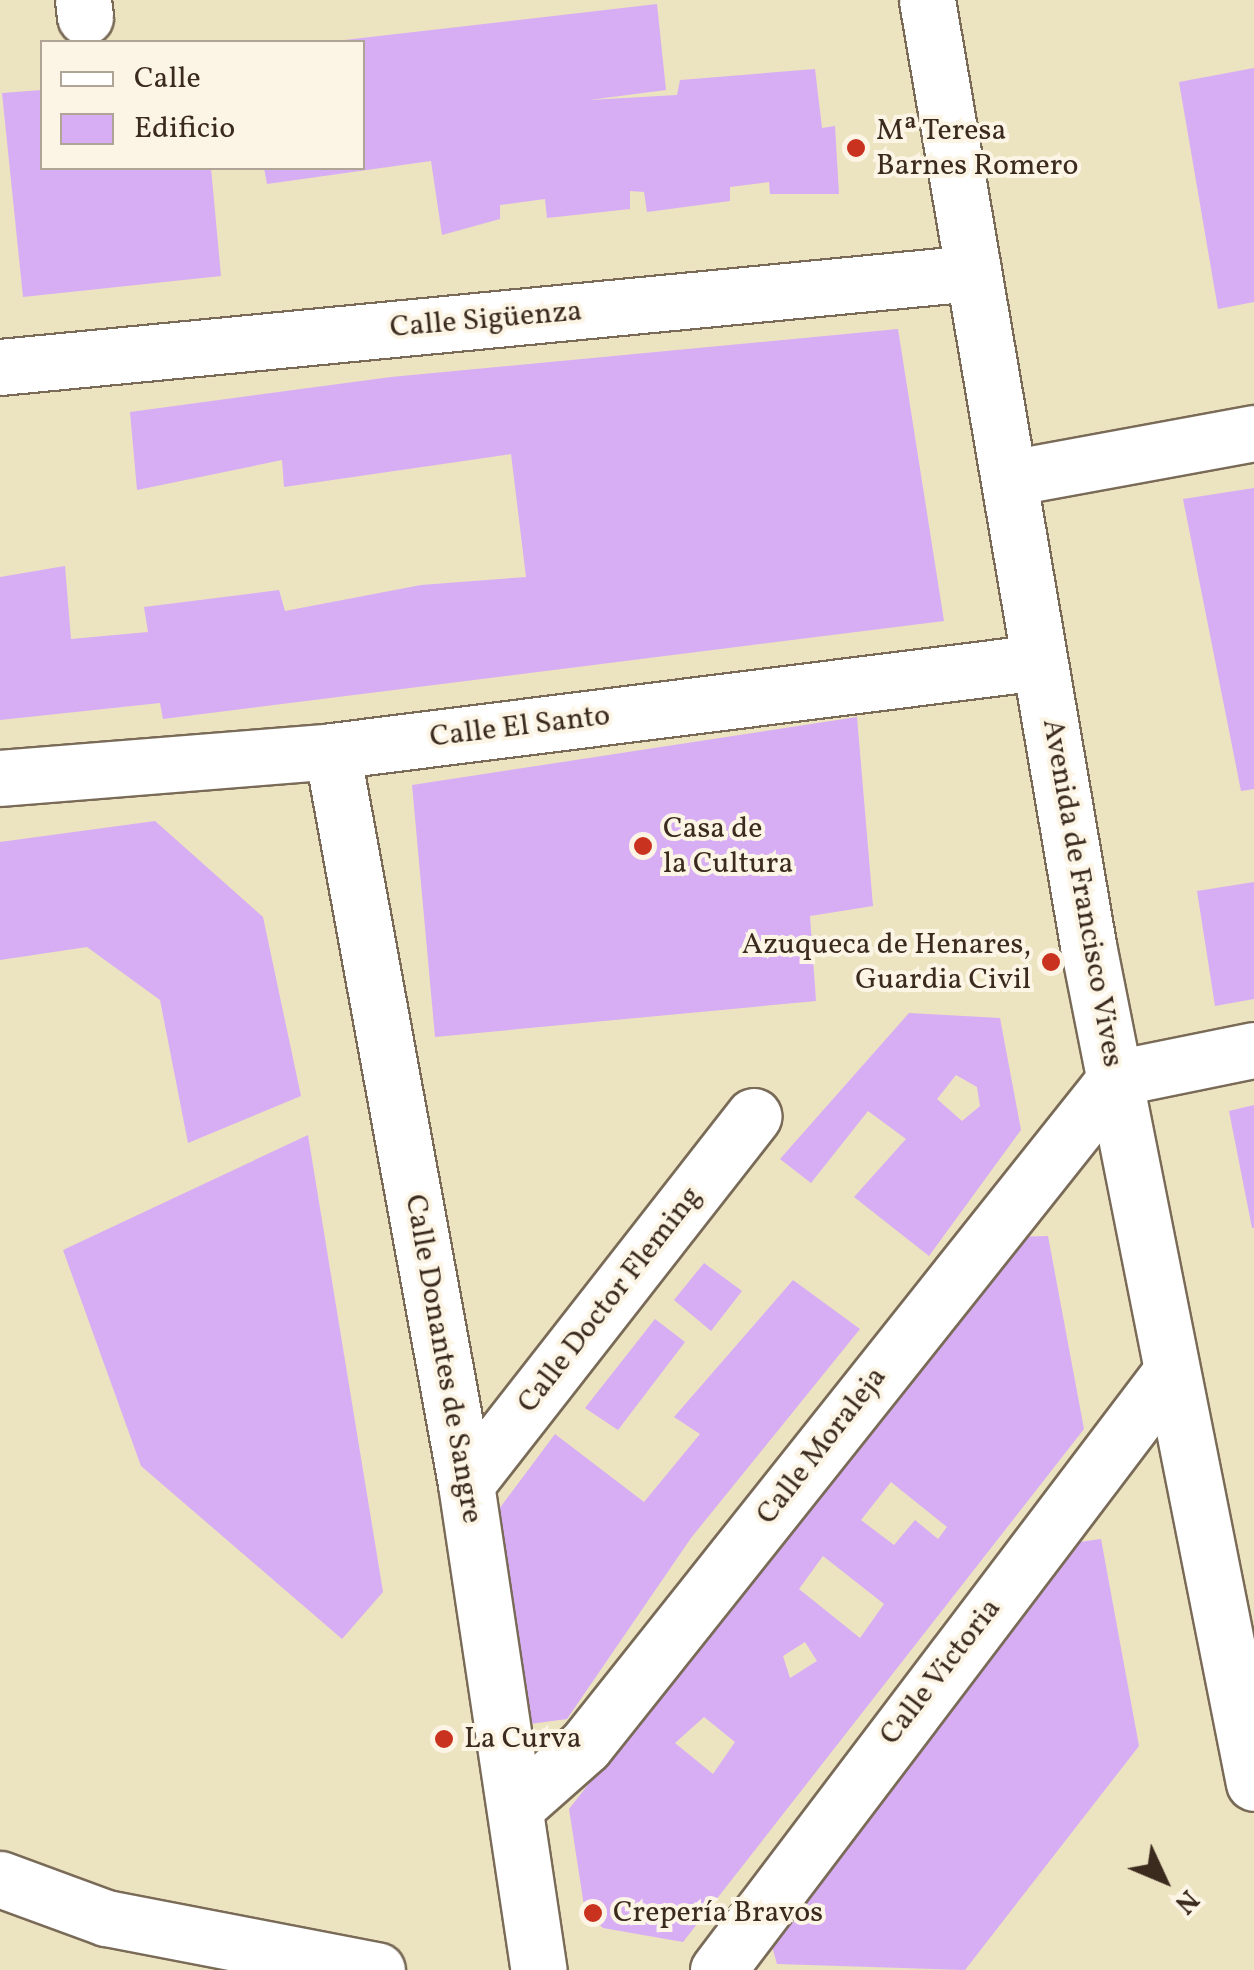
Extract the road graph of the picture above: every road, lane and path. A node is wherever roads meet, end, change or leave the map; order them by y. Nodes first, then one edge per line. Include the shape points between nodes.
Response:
1 (926, 0) edge
2 (973, 274) junction
3 (0, 367) edge
4 (1254, 434) edge
5 (1010, 478) junction
6 (1040, 662) junction
7 (332, 751) junction
8 (0, 778) edge
9 (1254, 1050) edge
10 (1116, 1078) junction
11 (753, 1116) dead end
12 (1168, 1376) junction
13 (466, 1484) junction
14 (1254, 1782) edge
15 (518, 1804) junction
16 (0, 1879) edge
17 (377, 1970) edge
18 (539, 1970) edge
19 (718, 1970) edge

1 - 2 street, Avenida de Francisco Vives
2 - 3 street, Calle Sigüenza
2 - 5 street, Avenida de Francisco Vives
4 - 5 street
5 - 6 street, Avenida de Francisco Vives
6 - 7 street, Calle El Santo
6 - 10 street, Avenida de Francisco Vives
7 - 8 street, Calle El Santo
7 - 13 street, Calle Donantes de Sangre
9 - 10 street
10 - 12 street, Avenida de Francisco Vives
10 - 15 street, Calle Moraleja via 585,1746
11 - 13 street, Calle Doctor Fleming
12 - 14 street, Avenida de Francisco Vives
12 - 19 street, Calle Victoria
13 - 15 street, Calle Donantes de Sangre
15 - 18 street, Calle Donantes de Sangre
16 - 17 street via 106,1918

